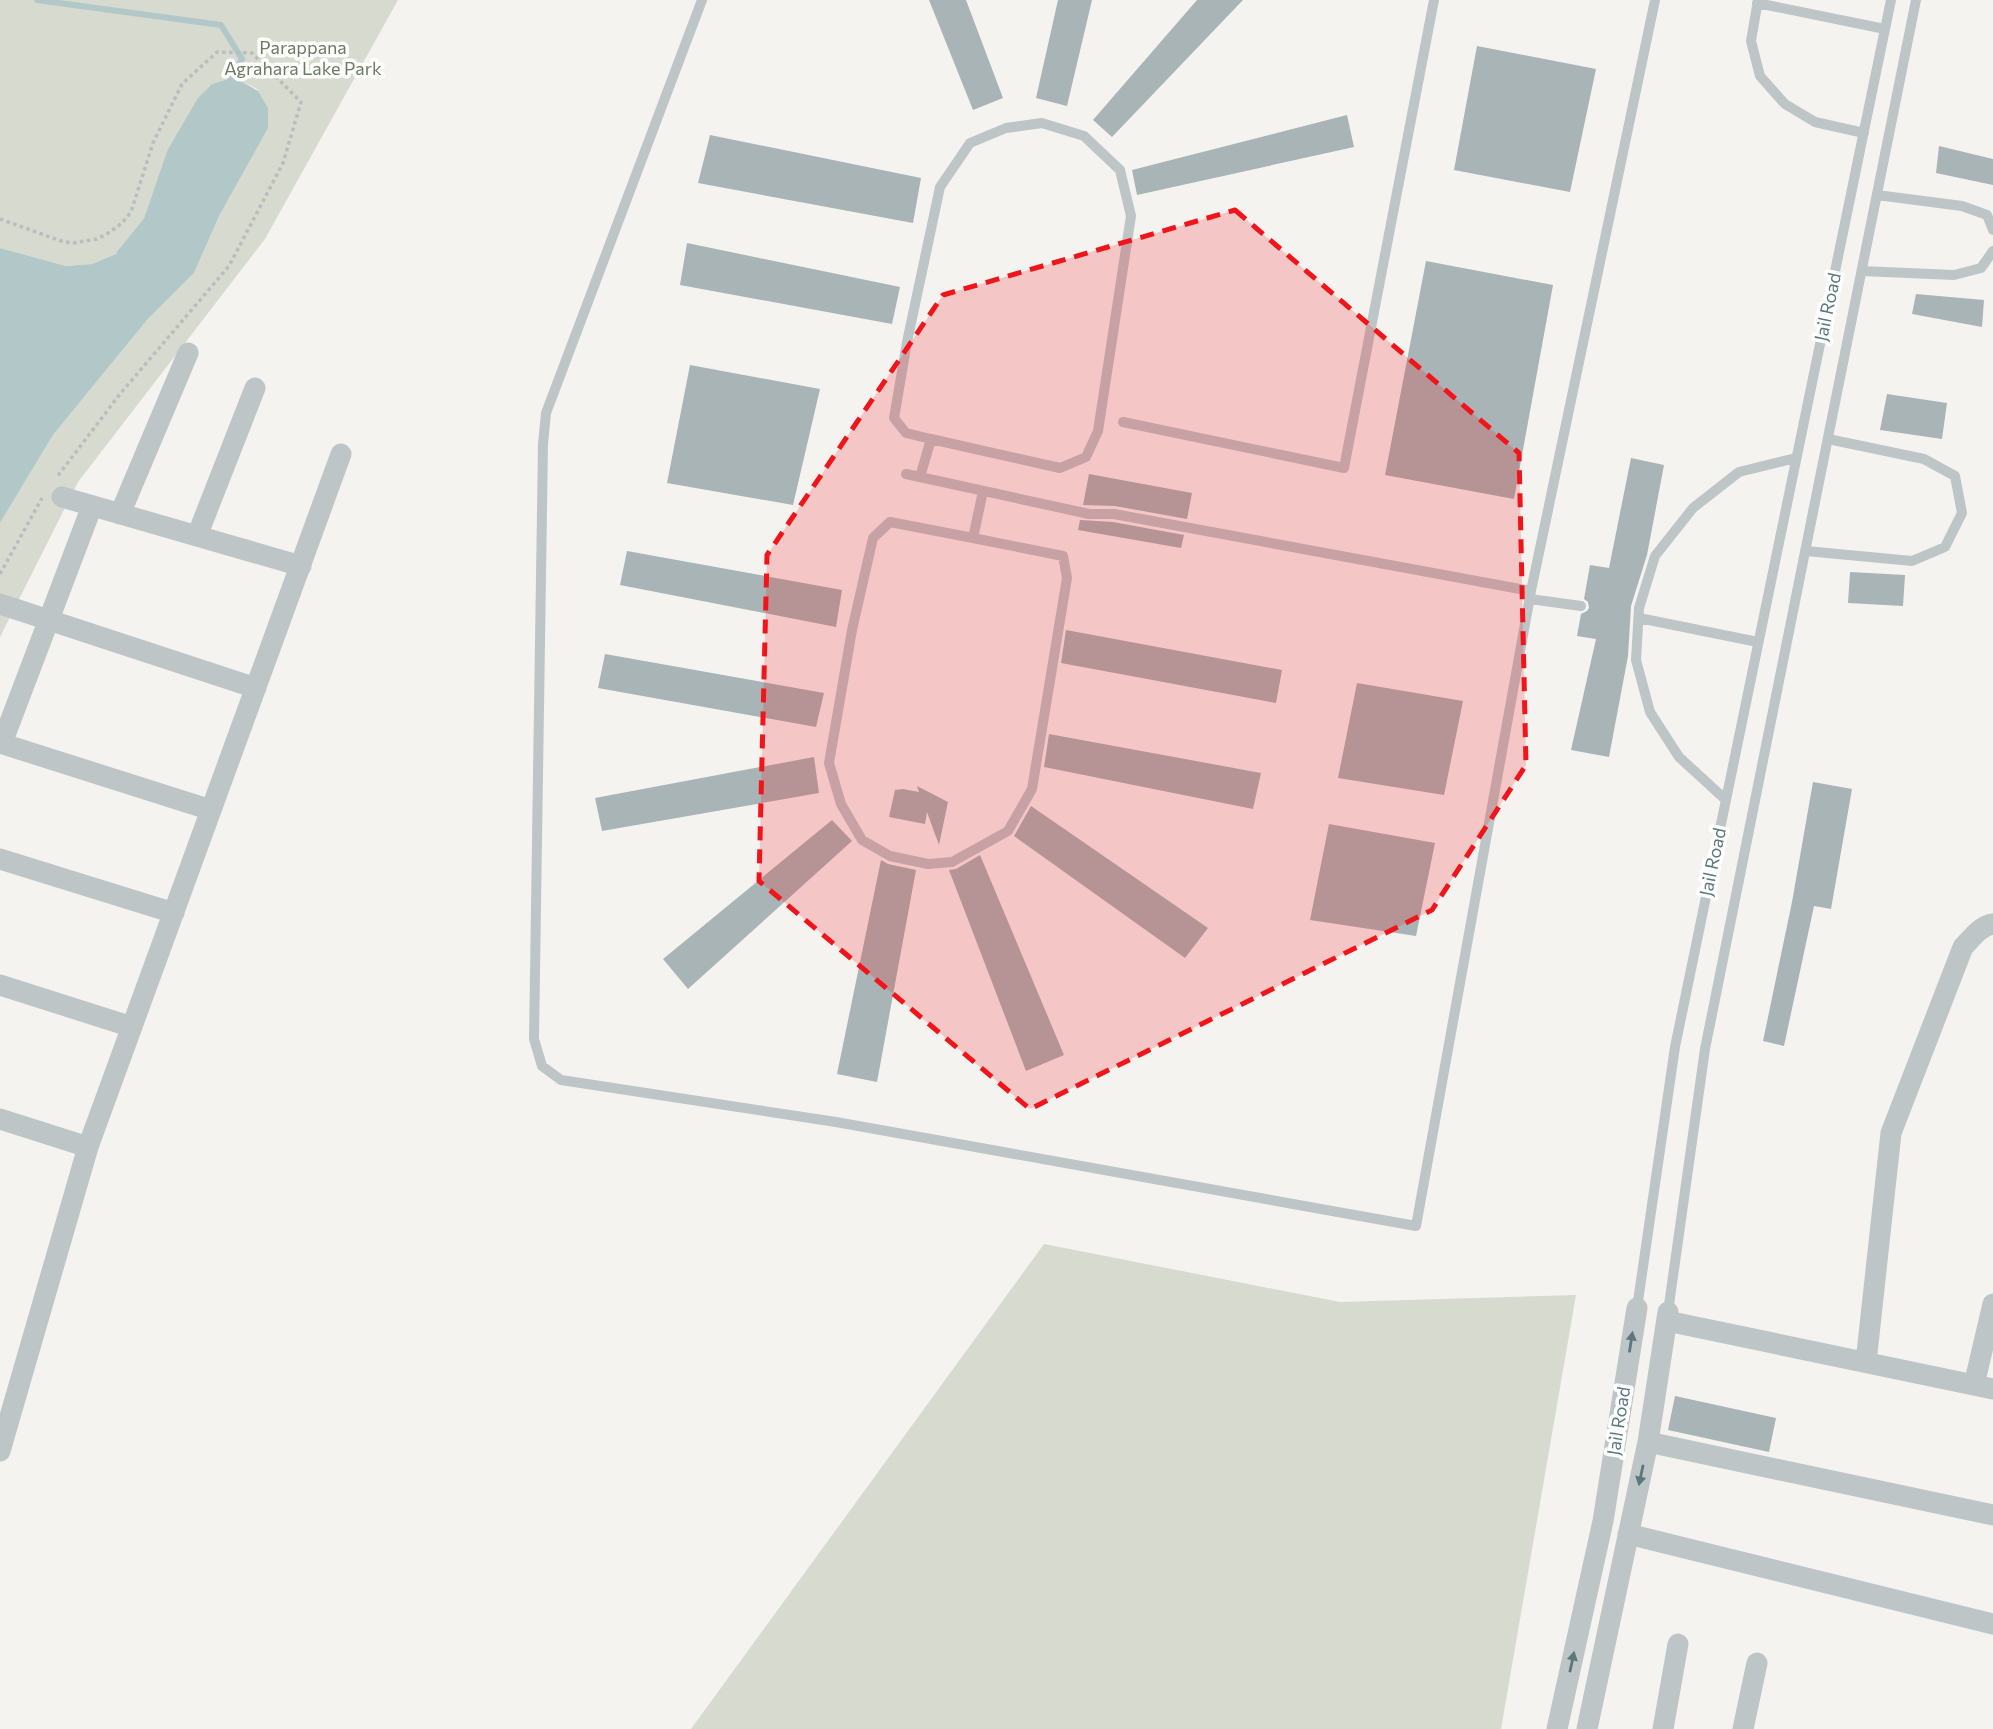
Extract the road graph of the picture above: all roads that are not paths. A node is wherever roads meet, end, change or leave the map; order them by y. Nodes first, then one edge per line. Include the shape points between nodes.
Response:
1 (702, 0) edge
2 (1434, 0) edge
3 (1655, 0) edge
4 (1891, 0) edge
5 (1916, 0) edge
6 (1757, 2) edge
7 (1885, 29) junction
8 (1864, 134) junction
9 (1877, 195) junction
10 (1993, 230) edge
11 (1993, 251) edge
12 (1862, 271) junction
13 (188, 353) dead end
14 (255, 388) dead end
15 (1123, 422) dead end
16 (931, 439) junction
17 (1828, 439) junction
18 (341, 454) dead end
19 (1796, 458) junction
20 (906, 474) dead end
21 (920, 477) junction
22 (54, 491) road end
23 (983, 491) junction
24 (92, 506) junction
25 (120, 514) junction
26 (197, 536) junction
27 (973, 538) junction
28 (1805, 551) junction
29 (300, 566) junction
30 (1530, 595) junction
31 (0, 604) edge
32 (1581, 606) dead end
33 (1639, 618) junction
34 (48, 620) junction
35 (1758, 642) junction
36 (256, 688) junction
37 (1, 743) edge
38 (1726, 800) junction
39 (211, 810) junction
40 (0, 859) edge
41 (174, 913) junction
42 (1993, 924) edge
43 (0, 985) edge
44 (132, 1027) junction
45 (0, 1119) edge
46 (88, 1147) junction
47 (1993, 1304) edge
48 (1637, 1308) joint
49 (1668, 1316) junction
50 (1866, 1362) junction
51 (1983, 1387) edge
52 (1648, 1442) junction
53 (0, 1451) edge
54 (1993, 1515) edge
55 (1628, 1534) junction
56 (1993, 1624) edge
57 (1678, 1644) dead end
58 (1757, 1663) dead end
59 (1557, 1729) edge
60 (1587, 1729) edge
61 (1663, 1729) edge
62 (1743, 1729) edge

1 - 30 lane via 546,414 534,1039 542,1066 561,1080 836,1122 1416,1226
2 - 15 lane via 1344,468
3 - 30 lane
4 - 7 lane, Jail Road
5 - 9 lane
6 - 7 lane
6 - 8 lane via 1751,41 1760,76 1785,104 1815,122
7 - 8 lane, Jail Road
8 - 19 lane, Jail Road
9 - 10 lane via 1962,206 1987,215
9 - 12 lane
11 - 12 lane via 1981,268 1954,275
12 - 17 lane
13 - 25 street
14 - 26 street
16 - 16 lane via 906,433 894,418 940,187 970,143 1006,128 1042,123 1084,136 1120,170 1131,216 1098,431 1086,457 1060,468
16 - 21 lane
17 - 28 lane
17 - 28 lane via 1924,459 1955,476 1962,513 1945,547 1912,561
18 - 29 street
19 - 33 lane via 1739,472 1693,508 1655,555
19 - 35 lane, Jail Road
20 - 21 lane
21 - 23 lane
22 - 24 street
23 - 27 lane
23 - 30 lane
24 - 25 street
24 - 34 street
25 - 26 street
26 - 29 street
27 - 27 lane via 1063,555 1067,578 1032,789 1008,831 953,862 928,864 890,856 862,840 841,804 829,763 873,538 890,522
28 - 49 lane via 1705,1049
29 - 36 street
30 - 32 lane
31 - 34 street
33 - 35 lane
33 - 38 lane via 1636,660 1650,712 1679,757
34 - 36 street
34 - 37 street
35 - 38 lane, Jail Road
36 - 39 street
37 - 39 street
38 - 48 lane, Jail Road via 1675,1047
39 - 41 street
40 - 41 street
41 - 44 street
42 - 50 street via 1977,932 1964,947 1891,1133
43 - 44 street
44 - 46 street
45 - 46 street
46 - 53 street
47 - 51 street
59 -> 48 street, Jail Road via 1603,1521
49 - 50 street
49 - 52 street
50 - 51 street
52 - 54 street
52 -> 55 street
55 - 56 street
55 - 60 street
57 - 61 street
58 - 62 street

